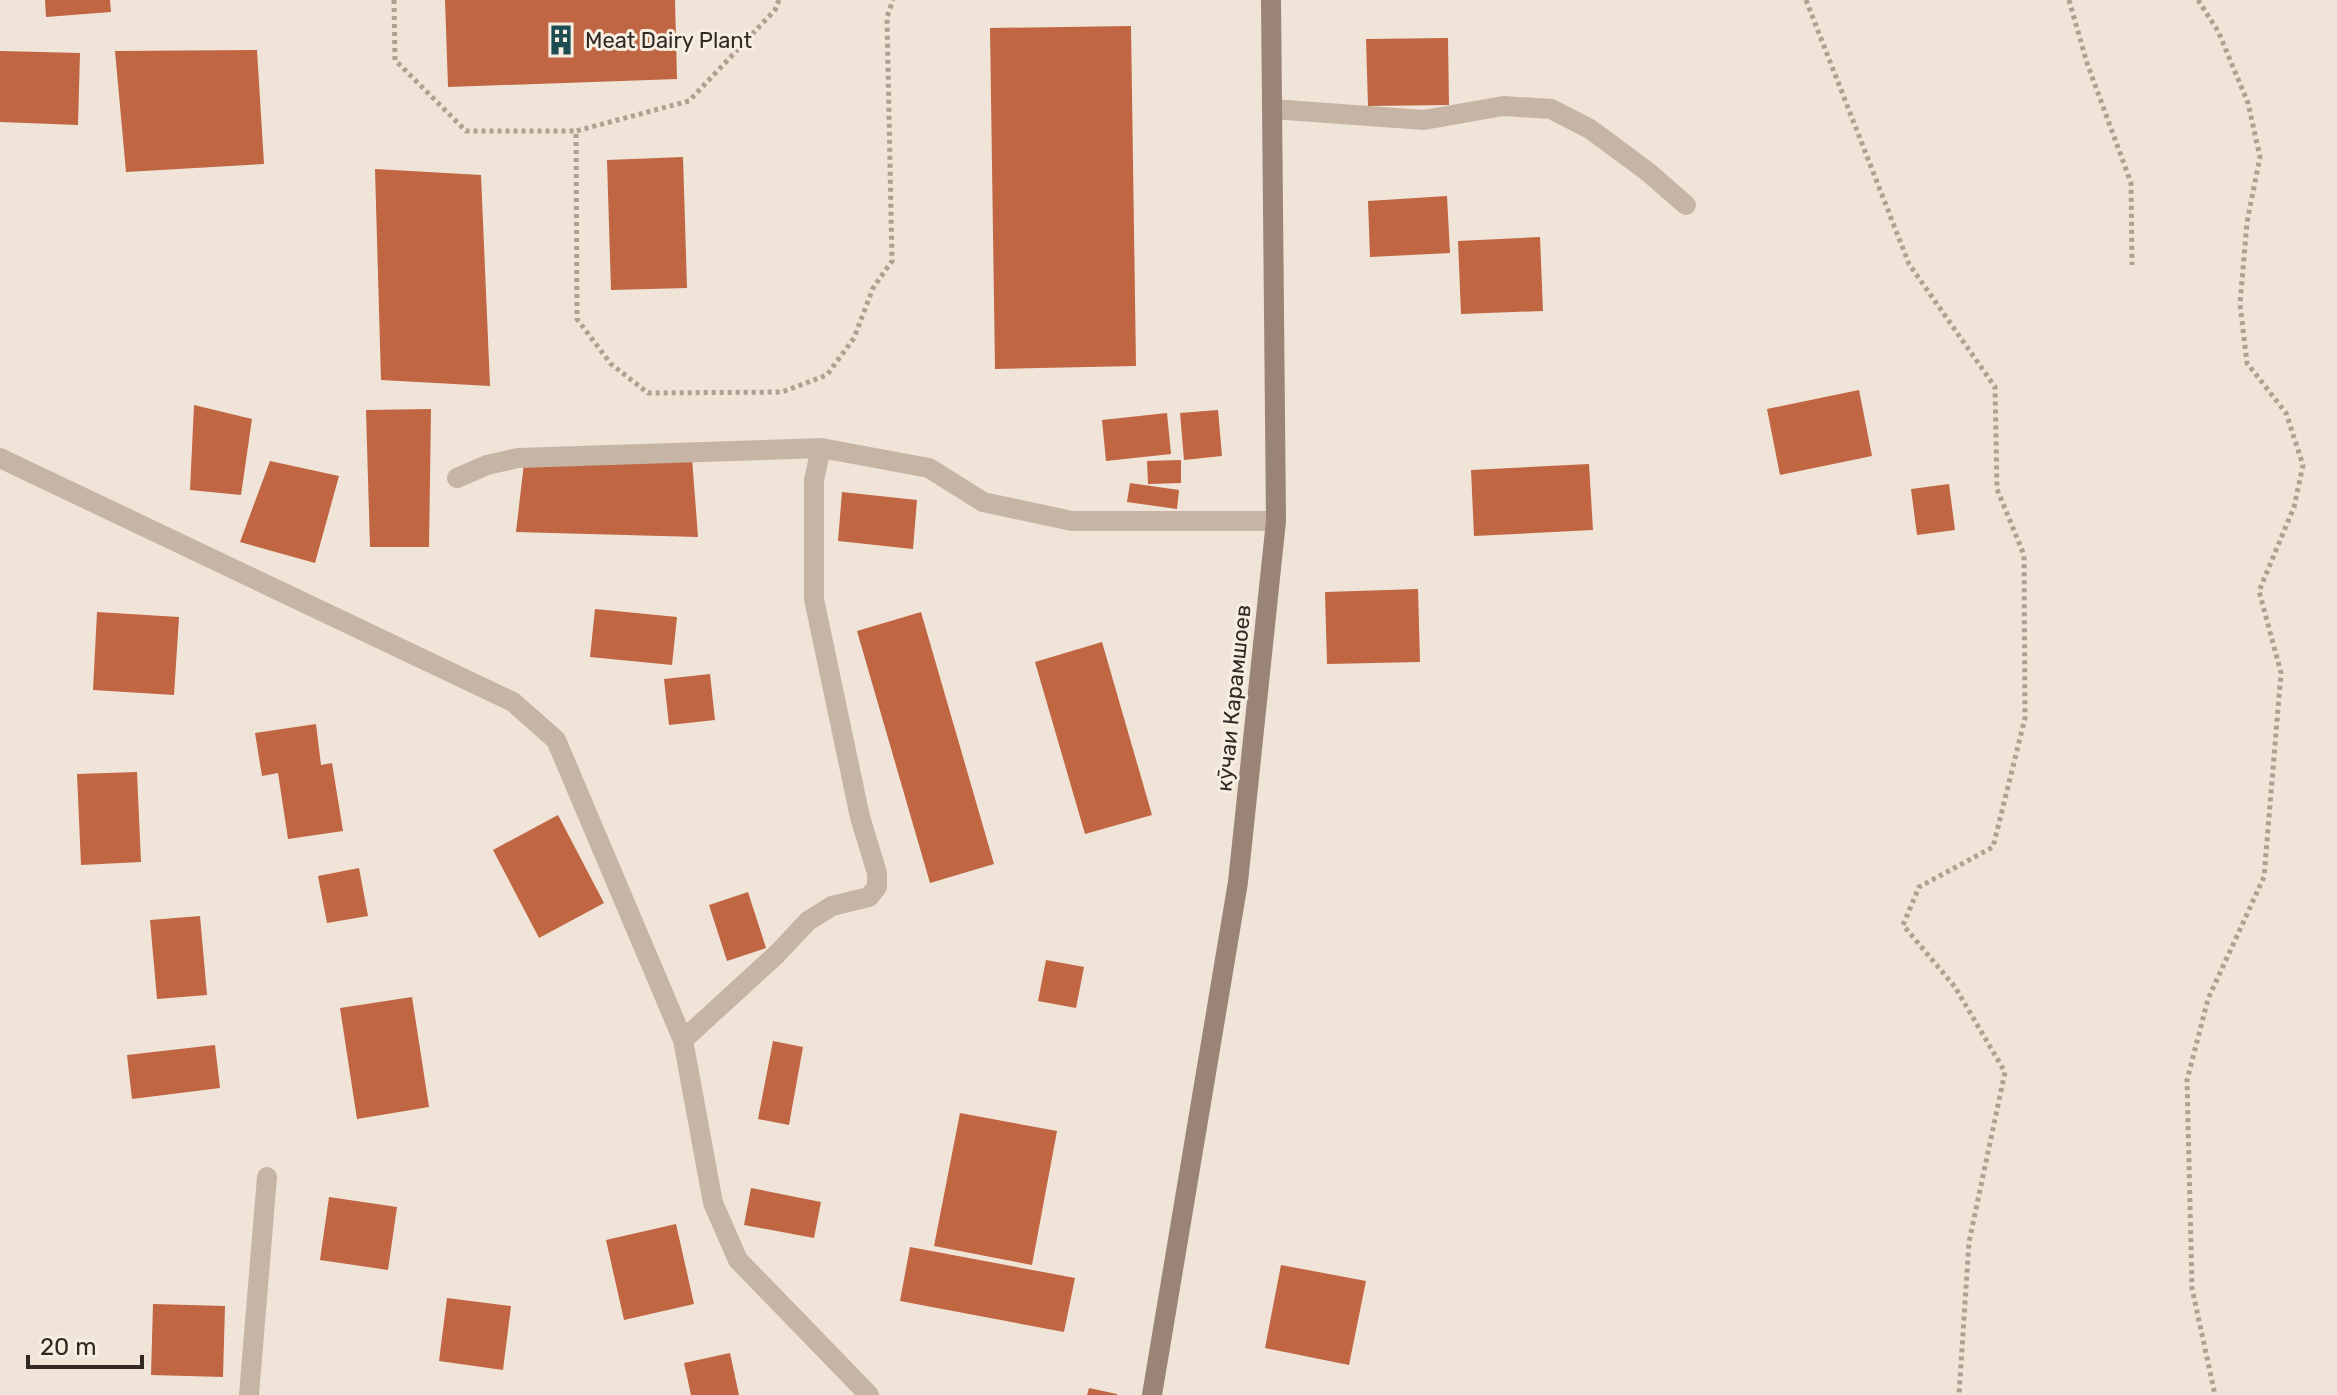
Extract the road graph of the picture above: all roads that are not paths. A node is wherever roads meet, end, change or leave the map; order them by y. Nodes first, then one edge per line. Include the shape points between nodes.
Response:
1 (1271, 0) edge
2 (1272, 109) junction
3 (1686, 205) dead end
4 (821, 448) junction
5 (0, 458) edge
6 (457, 478) dead end
7 (1276, 521) junction
8 (683, 1040) junction
9 (267, 1177) dead end
10 (249, 1395) edge
11 (869, 1395) edge
12 (1152, 1395) edge

1 - 2 main road, кӯчаи Карамшоев
2 - 3 street via 1424,120 1503,106 1551,109 1590,129
2 - 7 main road, кӯчаи Карамшоев
4 - 6 street via 518,458
4 - 7 street via 929,468 983,502 1072,521
4 - 8 street via 814,480 814,599 877,887 869,897 832,906 808,921
5 - 8 street via 513,702 556,740
7 - 12 main road, кӯчаи Карамшоев via 1238,882
8 - 11 street via 713,1203 738,1260
9 - 10 street

